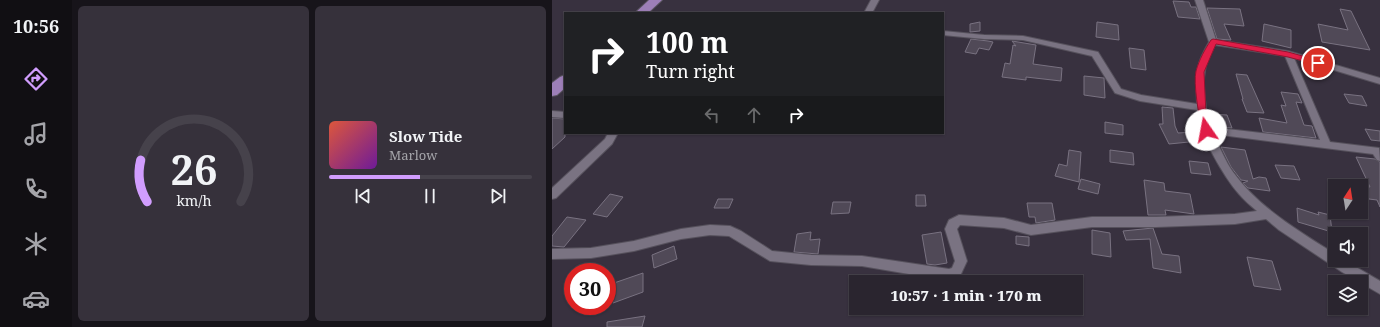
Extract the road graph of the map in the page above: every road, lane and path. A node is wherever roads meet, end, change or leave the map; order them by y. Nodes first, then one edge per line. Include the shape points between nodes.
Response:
1 (656, 0) edge
2 (875, 0) edge
3 (1200, 0) edge
4 (642, 12) edge
5 (869, 12) edge
6 (944, 32) edge
7 (1213, 42) junction
8 (1288, 54) junction
9 (564, 81) edge
10 (1380, 81) edge
11 (552, 91) edge
12 (1202, 108) junction
13 (552, 114) edge
14 (564, 115) edge
15 (1206, 130) junction
16 (612, 134) edge
17 (1326, 144) junction
18 (1380, 158) edge
19 (552, 195) edge
20 (1268, 214) junction
21 (552, 254) edge
22 (1380, 288) edge

1 - 4 highway
2 - 5 street
3 - 7 street
6 - 12 street via 1023,38 1095,54 1118,90 1140,98
7 - 8 street
7 - 12 street via 1200,72
8 - 10 street
8 - 17 street
9 - 11 highway
12 - 15 street
13 - 14 street
15 - 17 street
15 - 20 street via 1234,180 1243,192
16 - 19 street
17 - 18 street via 1376,151
20 - 21 street via 1235,219 1092,222 1031,230 1004,223 959,220 953,223 951,229 961,262 956,272 950,275 862,261 770,256 737,234 710,230 591,253
20 - 22 street via 1283,227

